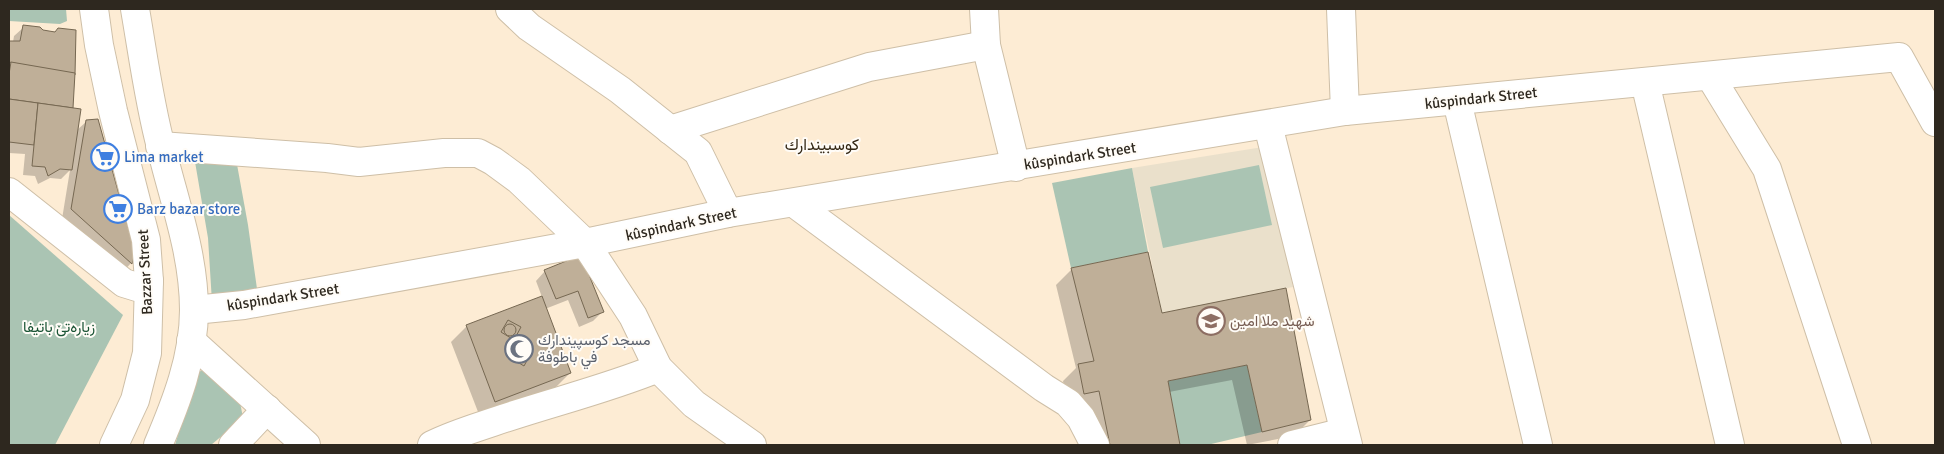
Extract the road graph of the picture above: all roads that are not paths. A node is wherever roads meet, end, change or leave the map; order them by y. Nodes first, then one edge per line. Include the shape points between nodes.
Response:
1 (94, 9) edge
2 (135, 9) edge
3 (510, 9) edge
4 (984, 9) edge
5 (1341, 9) edge
6 (986, 45) junction
7 (1710, 76) junction
8 (1645, 82) junction
9 (1457, 101) junction
10 (1345, 111) junction
11 (1935, 122) edge
12 (1268, 125) junction
13 (670, 130) junction
14 (160, 146) junction
15 (1016, 167) junction
16 (9, 192) edge
17 (794, 203) junction
18 (728, 213) junction
19 (585, 243) junction
20 (149, 281) junction
21 (194, 310) junction
22 (191, 341) junction
23 (658, 368) junction
24 (267, 409) junction
25 (1346, 438) edge
26 (114, 445) edge
27 (158, 445) edge
28 (233, 445) edge
29 (306, 445) edge
30 (432, 445) edge
31 (752, 445) edge
32 (1095, 445) edge
33 (1292, 445) edge
34 (1538, 445) edge
35 (1730, 445) edge
36 (1857, 445) edge

1 - 20 main road, Bazzar Street via 113,111 146,240
2 - 14 main road
3 - 13 main road
4 - 6 main road
5 - 10 main road
6 - 13 main road via 869,67
6 - 15 main road
7 - 8 main road, kûspindark Street
7 - 11 main road, kûspindark Street via 1899,57
7 - 36 main road via 1767,169
8 - 9 main road, kûspindark Street
8 - 35 main road
9 - 10 main road, kûspindark Street
9 - 34 main road
10 - 12 main road, kûspindark Street
12 - 15 main road, kûspindark Street
12 - 25 main road
13 - 18 main road via 698,152
14 - 19 main road via 359,162 444,153 478,153 519,180
14 - 21 main road via 190,264
15 - 17 main road, kûspindark Street
16 - 20 main road via 124,284 138,287
17 - 18 main road, kûspindark Street
17 - 32 main road via 1068,403 1081,418
18 - 19 main road, kûspindark Street
19 - 21 main road, kûspindark Street via 244,305
19 - 23 main road via 633,316
20 - 26 main road, Bazzar Street via 148,353 135,400
21 - 22 main road
22 - 24 main road
22 - 27 main road via 178,399
23 - 30 main road
23 - 31 main road via 694,404
24 - 28 main road
24 - 29 main road
25 - 33 main road

